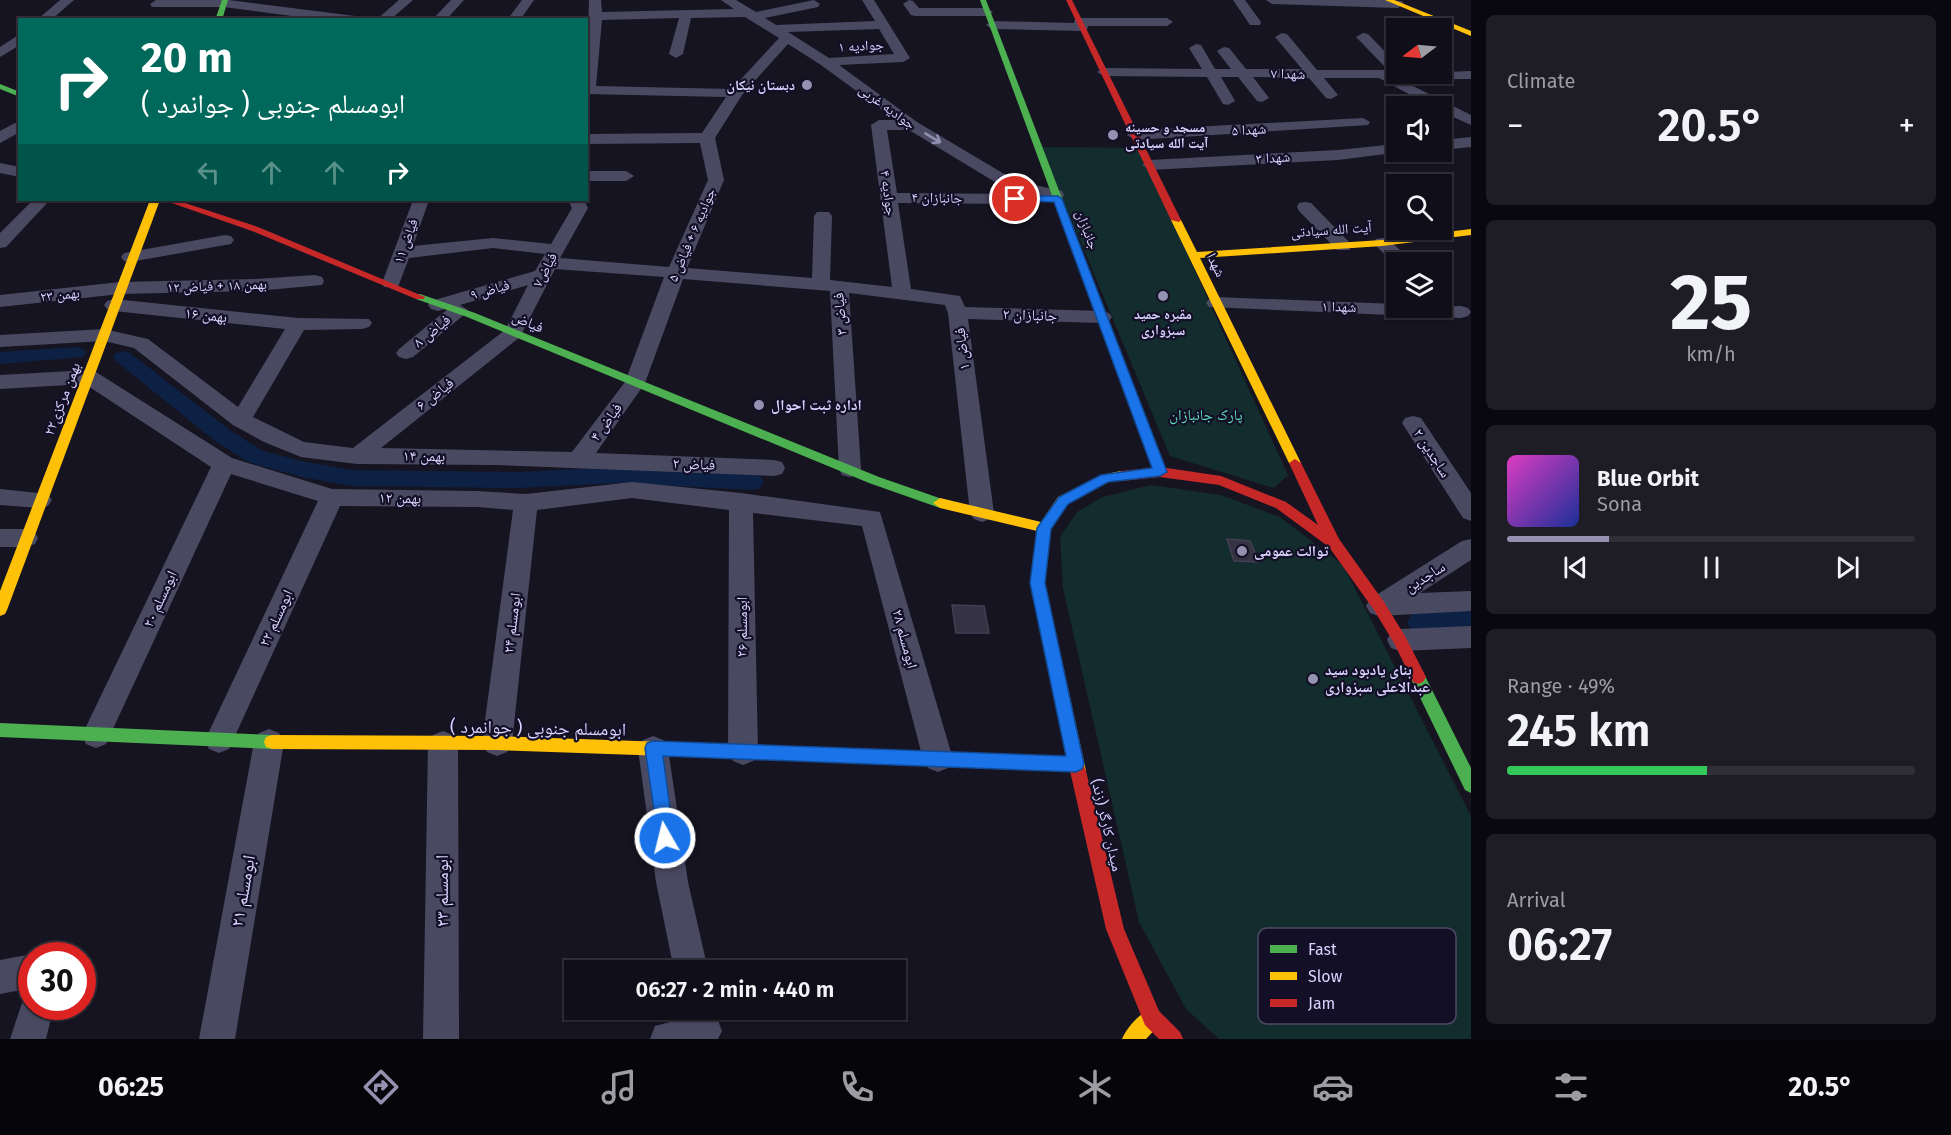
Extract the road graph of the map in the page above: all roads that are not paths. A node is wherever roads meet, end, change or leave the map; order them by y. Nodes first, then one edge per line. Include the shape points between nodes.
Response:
1 (68, 0) edge
2 (407, 0) edge
3 (458, 0) edge
4 (528, 0) edge
5 (595, 0) edge
6 (728, 0) edge
7 (868, 0) edge
8 (1069, 0) edge
9 (1239, 0) edge
10 (1272, 0) edge
11 (225, 1) edge
12 (1330, 1) edge
13 (1397, 1) edge
14 (156, 4) dead end
15 (814, 4) dead end
16 (909, 4) dead end
17 (987, 12) edge
18 (686, 14) junction
19 (749, 15) junction
20 (596, 16) junction
21 (1346, 17) dead end
22 (46, 18) edge
23 (219, 18) edge
24 (342, 18) edge
25 (384, 18) edge
26 (440, 18) edge
27 (514, 18) edge
28 (1167, 22) dead end
29 (1254, 22) dead end
30 (883, 25) junction
31 (1081, 25) junction
32 (1471, 27) edge
33 (779, 33) junction
34 (1471, 34) edge
35 (1282, 36) dead end
36 (1363, 37) dead end
37 (589, 38) edge
38 (18, 40) edge
39 (1196, 48) dead end
40 (1224, 51) dead end
41 (0, 53) edge
42 (676, 54) dead end
43 (1386, 59) edge
44 (826, 62) junction
45 (1104, 72) junction
46 (1210, 73) junction
47 (1242, 73) junction
48 (1314, 74) junction
49 (1386, 74) edge
50 (1452, 74) edge
51 (676, 75) dead end
52 (1380, 75) junction
53 (1471, 75) edge
54 (0, 86) edge
55 (673, 92) junction
56 (736, 93) junction
57 (18, 94) edge
58 (1331, 95) dead end
59 (1418, 96) edge
60 (1262, 98) dead end
61 (1228, 101) dead end
62 (1452, 113) edge
63 (1471, 121) edge
64 (1363, 122) dead end
65 (912, 125) junction
66 (15, 128) dead end
67 (1135, 135) junction
68 (0, 138) edge
69 (707, 138) junction
70 (588, 140) edge
71 (1471, 142) edge
72 (1452, 144) edge
73 (1386, 150) edge
74 (1150, 165) junction
75 (0, 168) edge
76 (18, 172) edge
77 (588, 176) edge
78 (626, 176) dead end
79 (1057, 197) junction
80 (889, 198) junction
81 (41, 201) edge
82 (154, 201) edge
83 (171, 201) edge
84 (421, 201) edge
85 (578, 204) edge
86 (1305, 207) dead end
87 (823, 216) dead end
88 (1452, 230) edge
89 (1471, 232) edge
90 (225, 240) dead end
91 (1396, 240) edge
92 (0, 243) edge
93 (1382, 243) junction
94 (1343, 246) junction
95 (1392, 252) edge
96 (402, 253) junction
97 (1193, 255) junction
98 (130, 257) junction
99 (549, 262) junction
100 (675, 274) junction
101 (315, 281) dead end
102 (391, 283) junction
103 (830, 285) junction
104 (902, 294) junction
105 (117, 296) junction
106 (0, 301) edge
107 (1216, 303) junction
108 (1452, 304) edge
109 (438, 305) junction
110 (458, 310) junction
111 (958, 313) junction
112 (1466, 316) edge
113 (1102, 317) junction
114 (362, 323) dead end
115 (298, 324) junction
116 (513, 333) junction
117 (104, 335) junction
118 (0, 341) edge
119 (406, 352) dead end
120 (89, 376) junction
121 (0, 382) edge
122 (634, 383) junction
123 (241, 420) junction
124 (1413, 423) dead end
125 (357, 456) junction
126 (578, 461) junction
127 (614, 461) joint
128 (224, 464) junction
129 (774, 468) dead end
130 (850, 469) junction
131 (1160, 472) junction
132 (0, 497) edge
133 (332, 497) junction
134 (40, 500) junction
135 (741, 501) junction
136 (526, 503) junction
137 (1471, 512) edge
138 (982, 513) junction
139 (872, 518) joint
140 (1044, 528) junction
141 (0, 538) edge
142 (26, 538) junction
143 (1334, 543) junction
144 (1471, 548) edge
145 (5, 583) edge
146 (1471, 601) edge
147 (1379, 606) junction
148 (0, 610) edge
149 (1471, 637) edge
150 (1401, 640) junction
151 (0, 730) edge
152 (96, 735) junction
153 (219, 740) junction
154 (269, 742) junction
155 (497, 743) junction
156 (443, 744) junction
157 (1452, 747) junction
158 (653, 748) junction
159 (1471, 750) edge
160 (743, 752) junction
161 (938, 759) junction
162 (1076, 764) junction
163 (1471, 785) edge
164 (689, 960) edge
165 (18, 974) edge
166 (0, 977) edge
167 (1152, 1018) junction
168 (33, 1020) edge
169 (703, 1026) edge
170 (28, 1039) edge
171 (217, 1039) edge
172 (441, 1039) edge
173 (668, 1039) edge
174 (1132, 1039) edge
175 (1173, 1039) edge

1 - 22 street
2 - 25 street
3 - 26 street
4 - 27 street
5 - 20 street
6 - 19 street, جوادیه غربی
7 - 30 street, جوادیه ۱
8 - 31 main road, شهدا
9 - 29 street
10 - 12 street
11 - 14 street
11 - 23 main road
11 - 24 street
12 - 13 street
12 - 21 street
13 - 32 main road
13 - 34 main road
15 - 19 street
16 - 17 street via 915,12
17 - 31 street
17 - 79 main road, جانبازان
18 - 19 street
18 - 20 street
18 - 42 street
19 - 33 street, جوادیه غربی
20 - 37 street
28 - 31 street
30 - 33 street
30 - 44 street, جوادیه ۱ via 903,58
31 - 45 main road, شهدا
33 - 44 street, جوادیه غربی
33 - 56 street
35 - 48 street
36 - 43 street
37 - 55 street via 589,90
38 - 41 street
39 - 46 street
40 - 47 street
44 - 65 street, جوادیه غربی
45 - 46 street, شهدا ۷
45 - 67 main road, شهدا
46 - 47 street, شهدا ۷
46 - 61 street
47 - 48 street, شهدا ۷
47 - 60 street
48 - 52 street, شهدا ۷
48 - 58 street
49 - 52 street, شهدا ۷
50 - 53 street, شهدا ۷
51 - 55 street
52 - 59 street
54 - 57 main road
55 - 56 street
56 - 69 street
62 - 63 street
64 - 67 street, شهدا ۵
65 -> 79 street, جوادیه غربی via 1011,185
65 - 80 street, جوادیه ۴ via 879,125
66 - 68 street
67 - 74 main road, شهدا
69 - 70 street
69 - 100 street, جوادیه ۶ + فیاض ۵ via 716,180
71 - 72 street
73 - 74 street, شهدا ۳
74 - 97 main road, شهدا
75 - 76 street
77 - 78 street
79 - 80 street, جانبازان ۴
79 - 113 main road, جانبازان
80 - 104 street, جوادیه ۴
81 - 92 street
82 - 98 main road, ۲۲بهمن مرکزی
83 - 102 main road, فیاض via 255,229
84 - 96 street, فیاض ۱۱
85 - 99 street, فیاض۷
86 - 94 street
87 - 103 street
88 - 89 main road, آیت الله سیادتی
90 - 98 street
91 - 93 main road, آیت الله سیادتی
93 - 94 main road, آیت الله سیادتی
93 - 95 street
94 - 97 main road, آیت الله سیادتی
96 - 99 street, فیاض ۳ via 493,243
96 - 102 street, فیاض ۱۱
97 - 107 main road, شهدا
98 - 105 main road, ۲۲بهمن مرکزی
99 - 100 street, فیاض ۳
99 - 109 street, فیاض ۹
99 - 116 street, فیاض۷
100 - 103 street, فیاض ۳
100 - 122 street, جوادیه ۶ + فیاض ۵
101 - 105 street, بهمن ۱۸ + فیاض ۱۲
102 - 109 main road, فیاض
103 - 104 street, فیاض ۱
103 - 130 street, فیاض ۳
104 - 111 street, فیاض ۱ via 953,300
105 - 106 street, بهمن ۲۳
105 - 115 street, بهمن ۱۶
105 - 117 main road, ۲۲بهمن مرکزی
107 - 112 street, شهدا ۱
107 - 143 main road, شهدا
108 - 112 street
109 - 110 main road, فیاض
110 - 116 main road, فیاض
110 - 119 street, فیاض ۸
111 - 113 street, جانبازان ۲
111 - 138 street, فیاض ۱
113 - 131 main road, جانبازان
114 - 115 street, بهمن ۱۶
115 - 123 street
116 - 122 main road, فیاض
116 - 125 street, فیاض ۶
117 - 118 street, بهمن ۱۴
117 - 120 main road, ۲۲بهمن مرکزی
117 - 123 street, بهمن ۱۴ via 141,343
120 - 121 street
120 - 128 street, بهمن ۱۲
120 - 134 main road, ۲۲بهمن مرکزی
122 - 126 street, فیاض ۴
122 - 130 main road, فیاض
123 - 125 street, بهمن ۱۴ via 301,450
124 - 137 street, ساجدین ۲
125 - 126 street, بهمن ۱۴
126 - 127 street, بهمن ۱۴
127 - 129 street, فیاض ۲
128 - 133 street, بهمن ۱۲
128 - 152 street, ابومسلم ۲۰
130 - 138 main road, فیاض via 950,506
131 - 140 main road, میدان کارگر (زند) via 1106,478 1063,500
131 - 143 main road, میدان کارگر (زند) via 1221,481 1281,505
132 - 134 street
133 - 136 street, بهمن ۱۲
133 - 153 street, ابومسلم ۲۲
134 - 142 main road, ۲۲بهمن مرکزی
135 - 136 street, بهمن ۱۲ via 632,489
135 - 139 street, بهمن ۱۲
135 - 160 street, ابومسلم ۲۶
136 - 155 street, ابومسلم ۲۴
138 - 140 main road, فیاض
139 - 161 street, ابومسلم ۲۸
140 - 162 main road, میدان کارگر (زند) via 1038,583
141 - 142 street
142 - 145 main road, ۲۲بهمن مرکزی
143 - 147 main road, میدان کارگر (زند)
144 - 147 street, ساجدین
145 - 148 main road, ۲۲بهمن مرکزی
146 - 147 street
147 - 150 main road, میدان کارگر (زند)
149 - 150 street
150 - 157 main road, میدان کارگر (زند)
151 - 152 main road, ابومسلم جنوبی ( جوانمرد )
152 - 153 main road, ابومسلم جنوبی ( جوانمرد )
153 - 154 main road, ابومسلم جنوبی ( جوانمرد )
154 - 156 main road, ابومسلم جنوبی ( جوانمرد )
154 - 171 street, ابومسلم ۲۱
155 - 156 main road, ابومسلم جنوبی ( جوانمرد )
155 - 158 main road, ابومسلم جنوبی ( جوانمرد )
156 - 172 street, ابومسلم ۲۳
157 - 159 main road
157 - 163 main road, میدان کارگر (زند)
158 - 160 main road, ابومسلم جنوبی ( جوانمرد )
158 - 164 street via 672,882
160 - 161 main road, ابومسلم جنوبی ( جوانمرد )
161 - 162 main road, ابومسلم جنوبی ( جوانمرد )
162 - 167 main road, میدان کارگر (زند) via 1115,929
165 - 166 street
167 - 174 main road
167 - 175 main road, میدان کارگر (زند)
168 - 170 street
169 - 173 street

